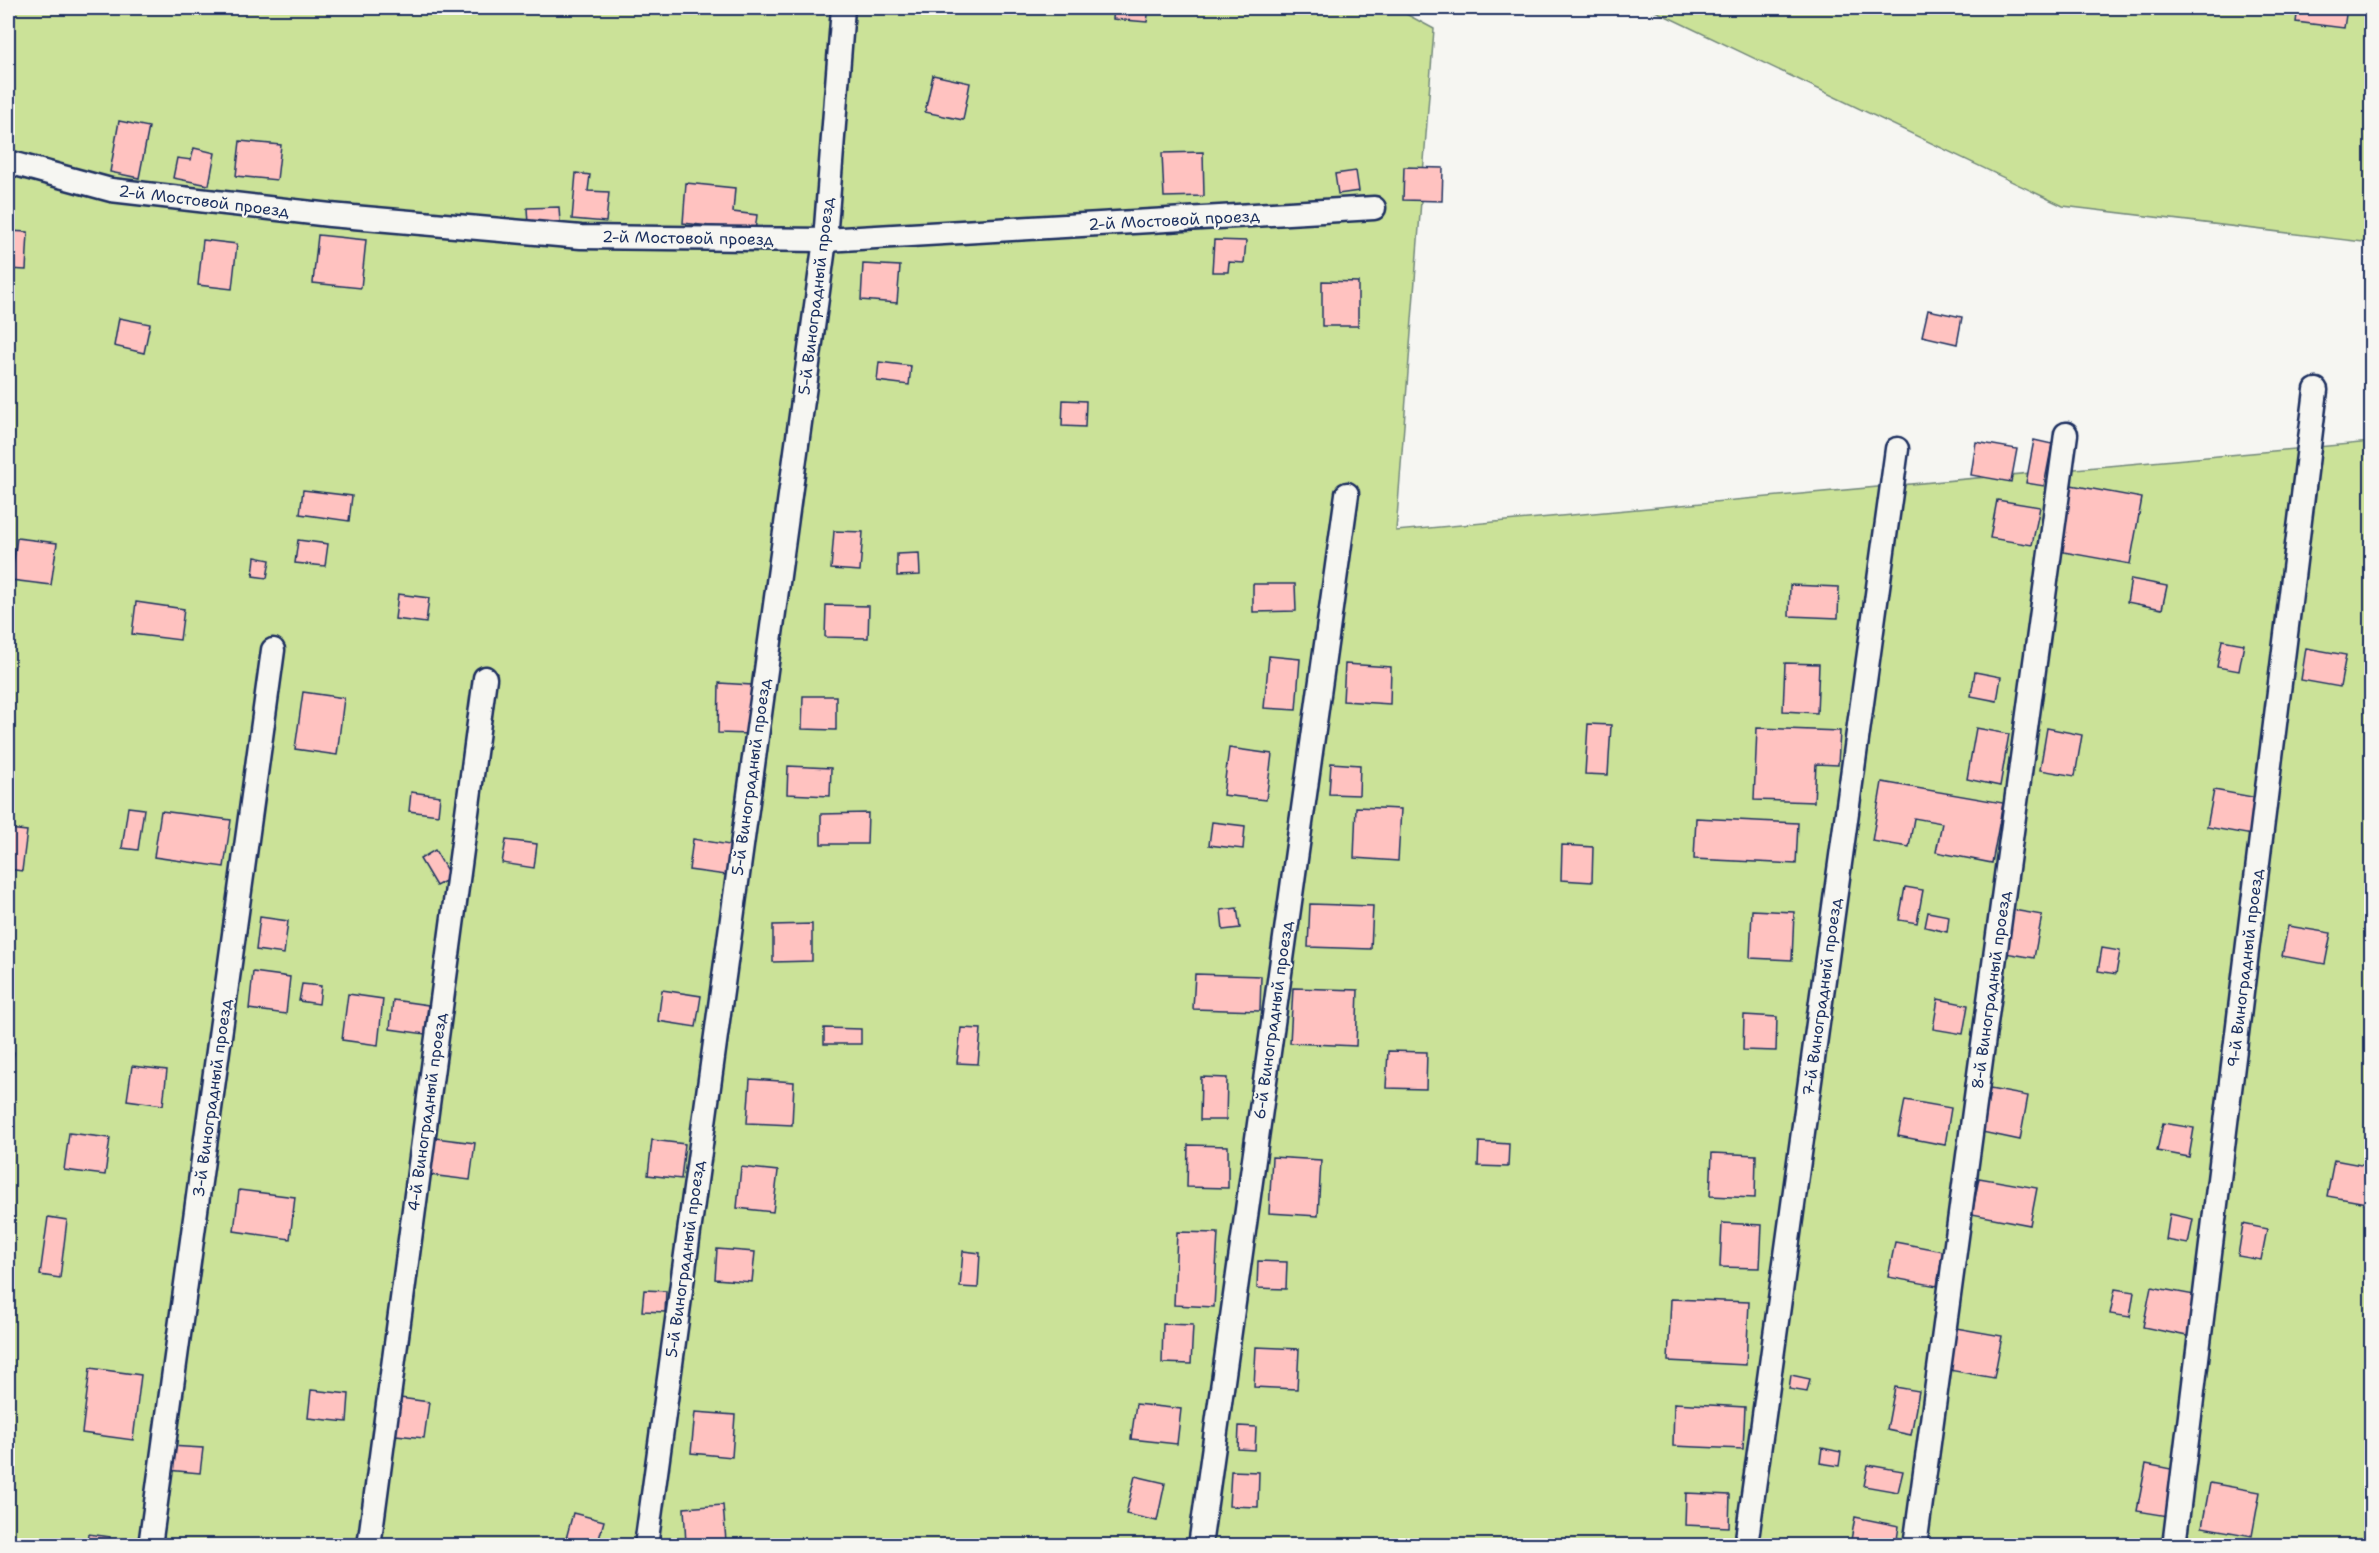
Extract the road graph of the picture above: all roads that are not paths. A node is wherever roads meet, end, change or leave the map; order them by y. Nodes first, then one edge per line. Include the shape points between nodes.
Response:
1 (843, 8) edge
2 (8, 162) edge
3 (1374, 208) dead end
4 (825, 240) junction
5 (2316, 390) dead end
6 (2066, 434) dead end
7 (1897, 449) dead end
8 (1347, 494) dead end
9 (273, 650) dead end
10 (485, 678) dead end
11 (150, 1545) edge
12 (369, 1545) edge
13 (646, 1545) edge
14 (1200, 1545) edge
15 (1746, 1545) edge
16 (1915, 1545) edge
17 (2174, 1545) edge

1 - 4 lane, 5-й Виноградный проезд
2 - 4 lane, 2-й Мостовой проезд via 111,190 330,215 581,237
3 - 4 lane, 2-й Мостовой проезд
4 - 13 lane, 5-й Виноградный проезд
5 - 17 lane, 9-й Виноградный проезд
6 - 16 lane, 8-й Виноградный проезд
7 - 15 lane, 7-й Виноградный проезд
8 - 14 lane, 6-й Виноградный проезд
9 - 11 lane, 3-й Виноградный проезд
10 - 12 lane, 4-й Виноградный проезд

